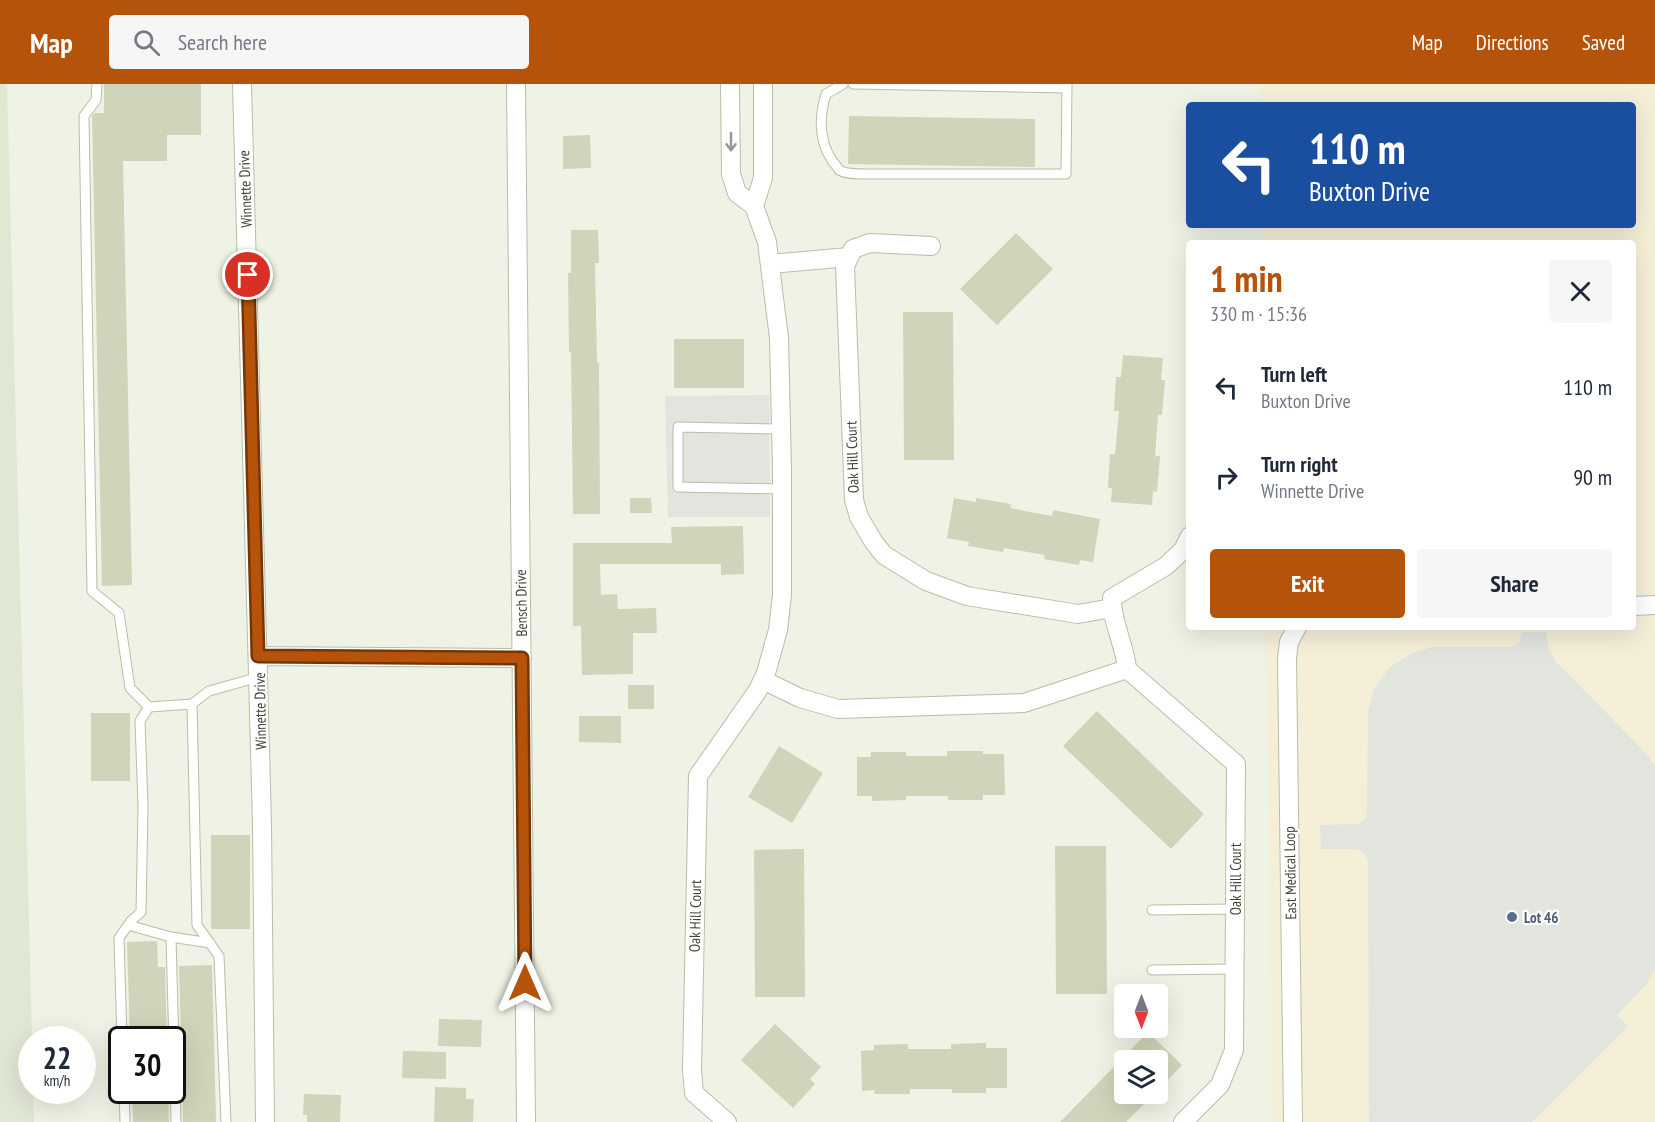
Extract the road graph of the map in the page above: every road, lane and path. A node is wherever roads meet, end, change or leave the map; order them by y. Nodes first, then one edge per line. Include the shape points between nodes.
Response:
1 (97, 84) edge
2 (242, 84) edge
3 (516, 84) edge
4 (730, 84) edge
5 (763, 84) edge
6 (843, 84) edge
7 (853, 84) edge
8 (1067, 86) edge
9 (754, 206) junction
10 (931, 246) dead end
11 (849, 257) junction
12 (770, 264) junction
13 (781, 429) junction
14 (782, 489) junction
15 (1186, 544) edge
16 (1655, 605) edge
17 (1636, 606) edge
18 (1112, 608) junction
19 (1295, 630) edge
20 (258, 656) junction
21 (522, 658) junction
22 (1127, 669) junction
23 (259, 677) junction
24 (763, 680) junction
25 (192, 704) junction
26 (149, 707) junction
27 (1235, 909) junction
28 (1152, 910) dead end
29 (128, 925) junction
30 (171, 937) junction
31 (210, 943) junction
32 (1234, 969) junction
33 (1152, 970) dead end
34 (122, 1026) edge
35 (124, 1104) edge
36 (125, 1122) edge
37 (176, 1122) edge
38 (226, 1122) edge
39 (265, 1122) edge
40 (526, 1122) edge
41 (727, 1122) edge
42 (1183, 1122) edge
43 (1293, 1122) edge

1 - 26 lane via 96,100 84,116 92,591 119,613 130,688
2 - 20 street, Winnette Drive
3 - 21 street, Bensch Drive
4 -> 9 street, Oak Hill Court via 731,174 737,193
5 - 9 street via 763,178
6 - 8 lane via 826,94 821,109 825,151 839,170 872,174 1066,174
7 - 8 lane
9 - 12 street, Oak Hill Court
10 - 11 street via 870,243 853,249
11 - 12 street
11 - 18 street, Oak Hill Court via 845,266 854,500 873,542 884,555 912,573 967,596 1078,614
12 - 13 street, Oak Hill Court via 779,338
13 - 14 street, Oak Hill Court
13 - 14 lane via 678,427 678,487
14 - 24 street, Oak Hill Court via 782,596 778,630
15 - 18 street via 1166,566 1112,598
16 - 17 street
18 - 22 street
19 - 43 street, East Medical Loop via 1287,658
20 - 21 street
20 - 23 street, Winnette Drive
21 - 40 street, Bensch Drive
22 - 24 street via 1024,703 838,709 800,698
22 - 27 street, Oak Hill Court via 1236,764
23 - 25 lane via 209,691
23 - 39 street, Winnette Drive
24 - 41 street, Oak Hill Court via 698,776 692,1070 694,1093
25 - 26 lane
25 - 31 lane via 197,925
26 - 29 lane via 140,721 141,912
27 - 28 lane
27 - 32 street, Oak Hill Court
29 - 30 lane
29 - 34 lane via 119,938
30 - 31 lane
30 - 37 lane
31 - 38 lane via 219,956
32 - 33 lane
32 - 42 street, Oak Hill Court via 1234,1050 1220,1085
35 - 36 lane

